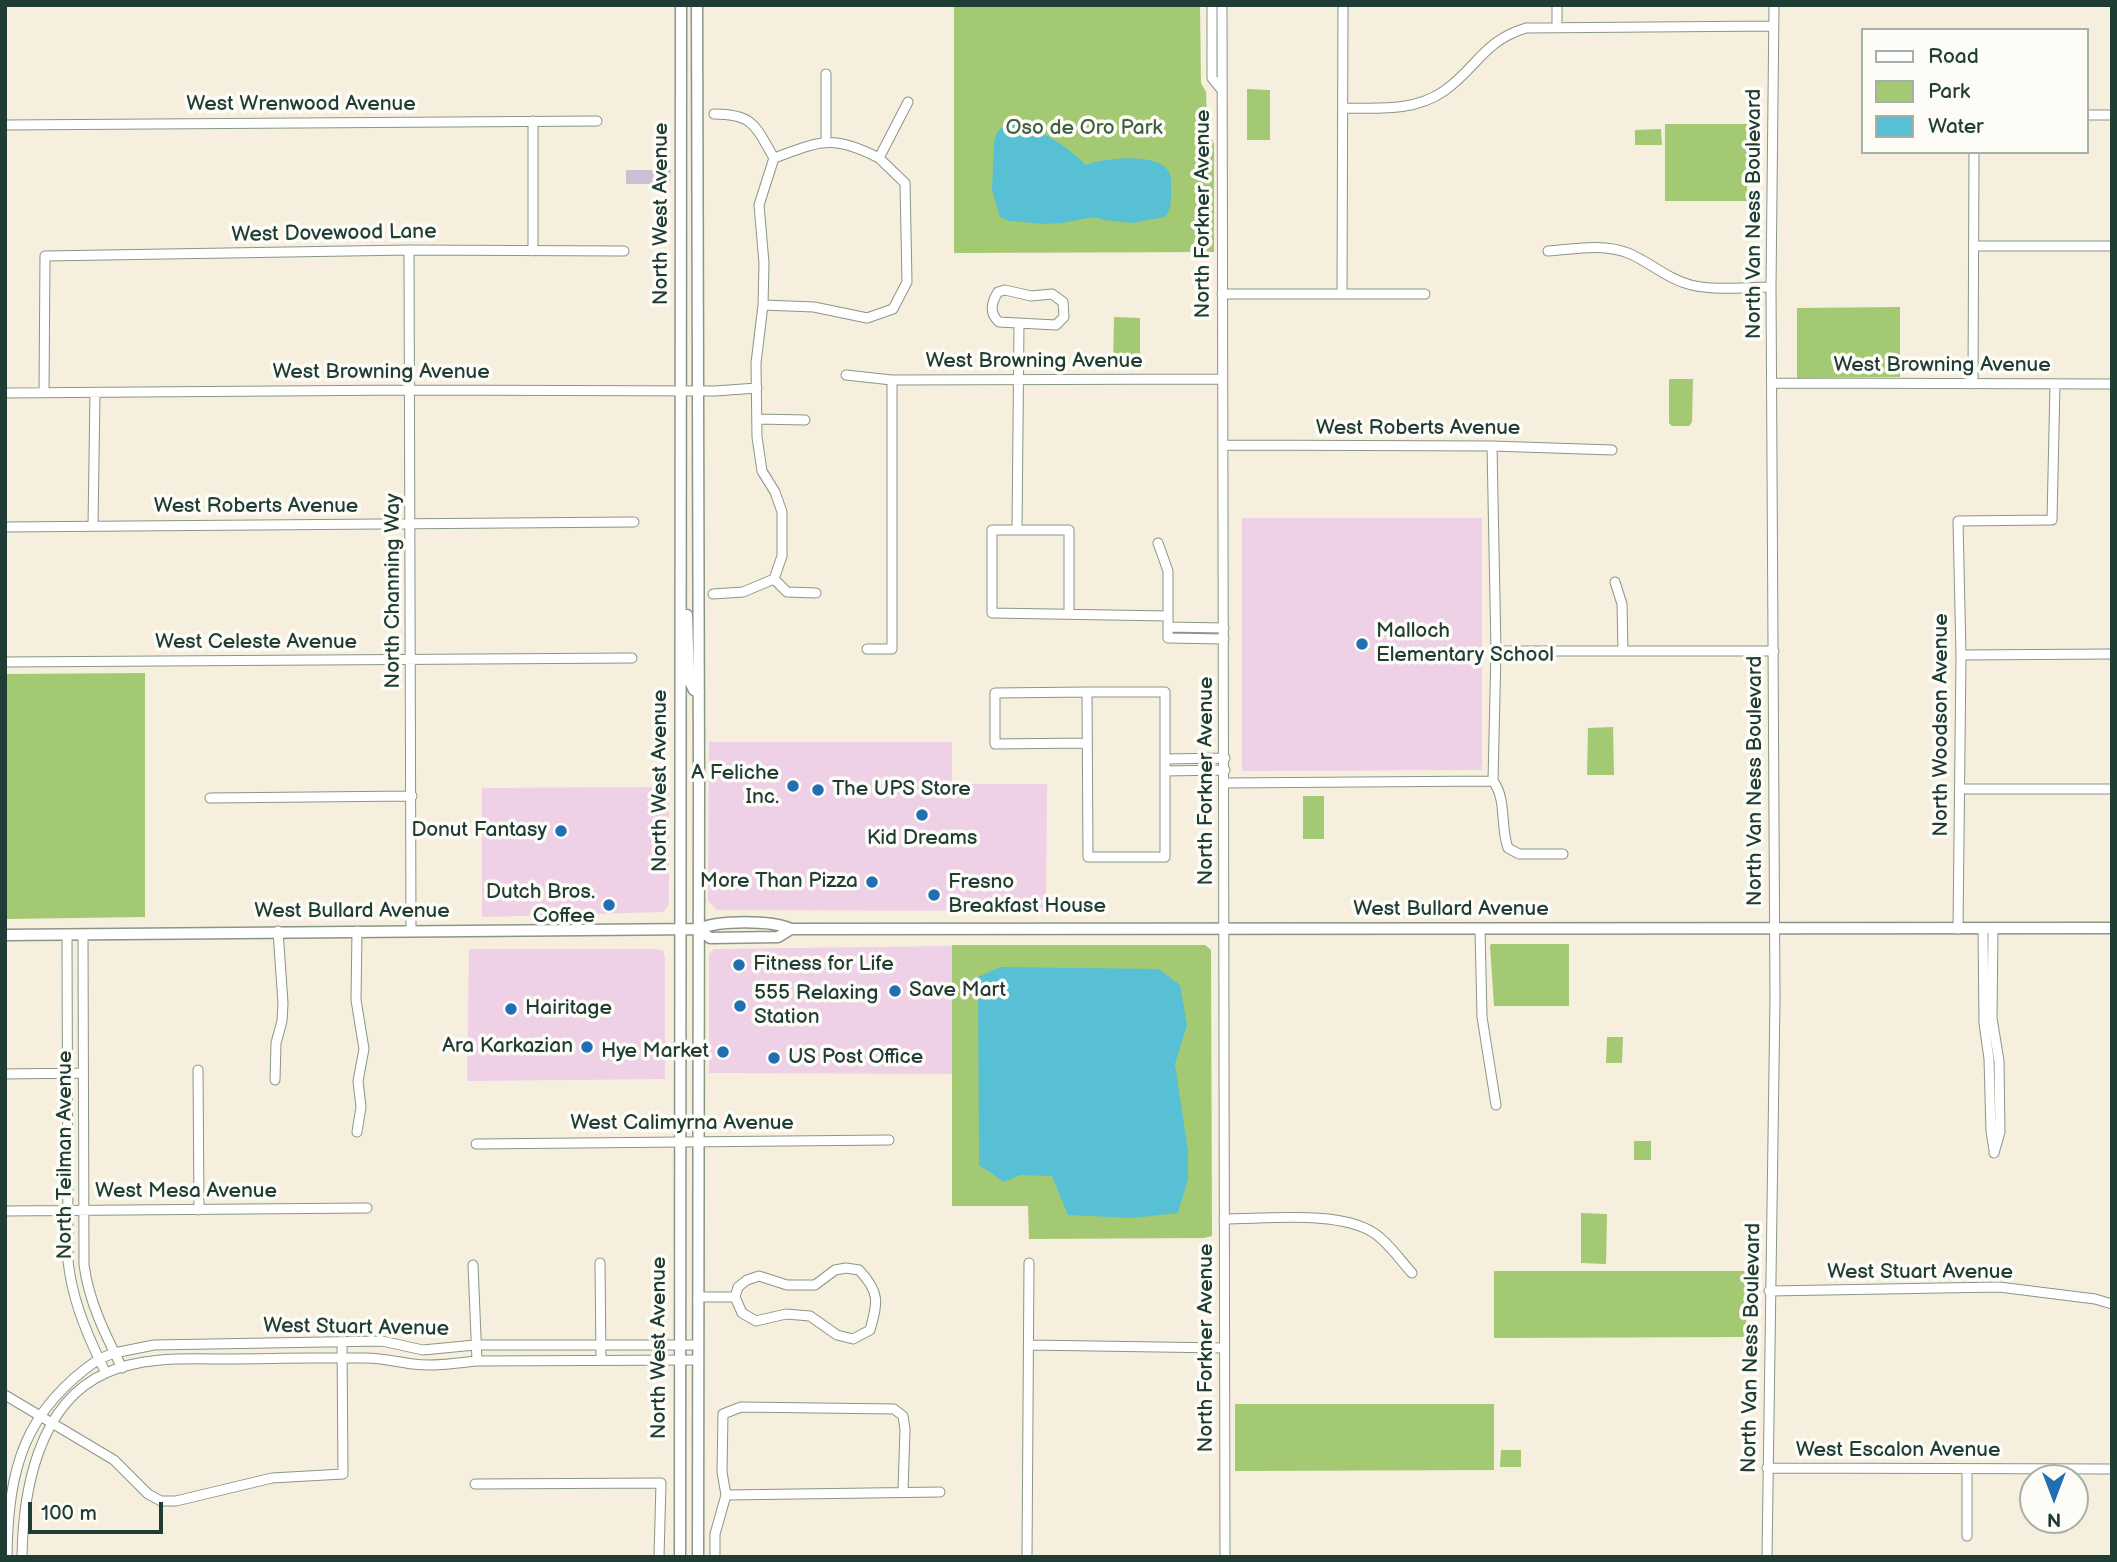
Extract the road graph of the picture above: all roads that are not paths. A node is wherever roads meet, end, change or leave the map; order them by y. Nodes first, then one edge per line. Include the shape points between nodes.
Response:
1 (681, 5) edge
2 (697, 5) edge
3 (1212, 5) edge
4 (1222, 5) edge
5 (1343, 5) edge
6 (1557, 5) edge
7 (1774, 5) edge
8 (1774, 26) junction
9 (1557, 27) junction
10 (825, 74) dead end
11 (1222, 89) junction
12 (908, 102) dead end
13 (1343, 108) junction
14 (714, 114) dead end
15 (2089, 115) edge
16 (2112, 116) edge
17 (533, 121) junction
18 (597, 121) dead end
19 (5, 125) edge
20 (825, 141) junction
21 (1974, 154) edge
22 (774, 158) junction
23 (879, 158) junction
24 (1974, 246) junction
25 (2112, 246) edge
26 (409, 250) junction
27 (533, 251) junction
28 (624, 251) dead end
29 (1548, 251) dead end
30 (1771, 287) junction
31 (1222, 294) junction
32 (1342, 294) junction
33 (1425, 294) dead end
34 (762, 305) junction
35 (1019, 324) junction
36 (846, 374) dead end
37 (1222, 379) junction
38 (891, 380) junction
39 (1019, 380) junction
40 (1772, 383) junction
41 (1973, 384) junction
42 (2055, 384) junction
43 (2112, 384) edge
44 (757, 388) junction
45 (410, 390) junction
46 (680, 390) junction
47 (698, 390) junction
48 (44, 392) junction
49 (5, 393) edge
50 (95, 393) junction
51 (758, 419) junction
52 (805, 420) dead end
53 (1224, 445) junction
54 (1492, 446) junction
55 (1612, 450) dead end
56 (634, 522) dead end
57 (411, 524) junction
58 (93, 526) junction
59 (5, 527) edge
60 (1017, 530) junction
61 (680, 532) junction
62 (1158, 543) dead end
63 (774, 579) junction
64 (1615, 582) dead end
65 (816, 593) dead end
66 (713, 594) dead end
67 (1069, 614) junction
68 (1168, 616) junction
69 (1168, 627) junction
70 (1224, 633) junction
71 (867, 649) dead end
72 (1496, 651) junction
73 (1774, 651) junction
74 (1623, 652) junction
75 (2112, 654) edge
76 (1961, 655) junction
77 (632, 658) dead end
78 (412, 659) junction
79 (5, 662) edge
80 (1087, 692) junction
81 (699, 693) junction
82 (1087, 743) junction
83 (1166, 758) junction
84 (1225, 758) junction
85 (1225, 770) junction
86 (1166, 771) junction
87 (1493, 781) junction
88 (1225, 783) junction
89 (1960, 789) junction
90 (2112, 789) edge
91 (412, 796) junction
92 (210, 797) dead end
93 (1563, 854) dead end
94 (2112, 928) edge
95 (680, 929) junction
96 (699, 929) junction
97 (1225, 929) junction
98 (1480, 929) junction
99 (1773, 929) junction
100 (1958, 929) junction
101 (1988, 929) junction
102 (411, 931) junction
103 (278, 932) junction
104 (357, 932) junction
105 (5, 935) edge
106 (67, 935) junction
107 (83, 935) junction
108 (198, 1069) dead end
109 (68, 1073) junction
110 (83, 1073) junction
111 (5, 1074) edge
112 (275, 1080) dead end
113 (1496, 1105) dead end
114 (1995, 1108) dead end
115 (357, 1132) dead end
116 (888, 1140) dead end
117 (679, 1141) junction
118 (698, 1141) junction
119 (476, 1144) dead end
120 (367, 1208) dead end
121 (67, 1210) junction
122 (82, 1210) junction
123 (199, 1210) junction
124 (5, 1211) edge
125 (1224, 1219) junction
126 (600, 1263) dead end
127 (1029, 1263) dead end
128 (473, 1265) dead end
129 (1412, 1273) dead end
130 (1769, 1291) junction
131 (698, 1297) junction
132 (736, 1297) junction
133 (2112, 1304) edge
134 (342, 1343) junction
135 (475, 1345) junction
136 (600, 1345) junction
137 (681, 1345) junction
138 (698, 1345) junction
139 (1029, 1345) junction
140 (1223, 1348) junction
141 (114, 1353) junction
142 (342, 1358) junction
143 (99, 1359) junction
144 (601, 1360) junction
145 (681, 1360) junction
146 (698, 1360) junction
147 (477, 1361) junction
148 (122, 1368) junction
149 (106, 1373) junction
150 (5, 1395) edge
151 (40, 1415) junction
152 (52, 1422) junction
153 (1767, 1468) junction
154 (1967, 1469) junction
155 (2112, 1469) edge
156 (475, 1483) dead end
157 (903, 1491) junction
158 (940, 1492) dead end
159 (726, 1495) junction
160 (1967, 1536) dead end
161 (6, 1555) edge
162 (22, 1555) edge
163 (659, 1557) edge
164 (680, 1557) edge
165 (698, 1557) edge
166 (715, 1557) edge
167 (1027, 1557) edge
168 (1225, 1557) edge
169 (1767, 1557) edge

1 - 46 main road, North West Avenue
2 - 47 main road, North West Avenue
3 - 11 street via 1212,78
4 - 11 street, North Forkner Avenue
5 - 13 street
6 - 9 street
7 - 8 street, North Van Ness Boulevard
8 - 9 street
8 - 30 street, North Van Ness Boulevard
9 - 13 street via 1526,28 1499,39 1445,91 1430,99 1396,108
10 - 20 street
11 - 31 street, North Forkner Avenue
12 - 23 street
13 - 32 street
14 - 22 street via 736,114 755,126
15 - 16 street
17 - 18 street, West Wrenwood Avenue
17 - 19 street, West Wrenwood Avenue
17 - 27 street
20 - 22 street
20 - 23 street via 854,145
21 - 24 street
22 - 34 street via 759,205
23 - 34 street via 905,183 907,282 893,309 867,318 814,307
24 - 25 street
24 - 41 street
26 - 27 street, West Dovewood Lane
26 - 45 street, North Channing Way
26 - 48 street, West Dovewood Lane via 45,256
27 - 28 street, West Dovewood Lane
29 - 30 street via 1600,247 1628,253 1690,285
30 - 40 street, North Van Ness Boulevard
31 - 32 street
31 - 37 street, North Forkner Avenue
32 - 33 street
34 - 44 street
35 - 35 street via 1003,324 995,318 992,306 998,292 1052,294 1063,302 1064,317 1056,325
35 - 39 street
36 - 38 street, West Browning Avenue
37 - 39 street, West Browning Avenue
37 - 53 street, North Forkner Avenue
38 - 39 street, West Browning Avenue
38 - 71 street via 892,649
39 - 60 street
40 - 41 street, West Browning Avenue
40 - 73 street, North Van Ness Boulevard
41 - 42 street, West Browning Avenue
42 - 43 street, West Browning Avenue
42 - 76 street, North Woodson Avenue via 2052,520 1958,521
44 - 47 street, West Browning Avenue
44 - 51 street
45 - 46 street, West Browning Avenue
45 - 50 street, West Browning Avenue
45 - 57 street, North Channing Way
46 - 47 street, West Browning Avenue
46 - 61 main road, North West Avenue
47 - 81 main road, North West Avenue
48 - 49 street, West Browning Avenue
48 - 50 street, West Browning Avenue
50 - 58 street
51 - 52 street
51 - 63 street via 762,471 782,512 782,556
53 - 54 street, West Roberts Avenue
53 - 70 street, North Forkner Avenue
54 - 55 street, West Roberts Avenue
54 - 72 street
56 - 57 street, West Roberts Avenue
57 - 58 street, West Roberts Avenue
57 - 78 street, North Channing Way
58 - 59 street, West Roberts Avenue
60 - 67 street via 1069,530
60 - 67 street via 992,530 992,613
61 - 81 main road via 687,571 689,680
61 - 95 main road, North West Avenue
62 - 68 street via 1168,571
63 - 65 street via 787,592
63 - 66 street via 743,592
64 - 74 street via 1622,604
67 - 68 street
68 - 69 street
69 - 70 street
69 - 70 street via 1168,638
70 - 84 street, North Forkner Avenue
72 - 74 street
72 - 87 street
73 - 74 street
73 - 99 street, North Van Ness Boulevard
75 - 76 street
76 - 89 street, North Woodson Avenue
77 - 78 street, West Celeste Avenue
78 - 79 street, West Celeste Avenue
78 - 91 street, North Channing Way
80 - 82 street
80 - 82 street via 995,693 995,744
80 - 83 street via 1165,692
81 - 96 main road, North West Avenue
82 - 86 street via 1088,858 1166,857
83 - 84 street
83 - 86 street
84 - 85 street, North Forkner Avenue
85 - 86 street
85 - 88 street, North Forkner Avenue
87 - 88 street
87 - 93 street via 1499,789 1508,848 1519,854
88 - 97 street, North Forkner Avenue
89 - 90 street
89 - 100 street, North Woodson Avenue
91 - 92 street
91 - 102 street, North Channing Way
94 - 101 main road, West Bullard Avenue
95 - 96 main road, West Bullard Avenue
95 - 102 main road, West Bullard Avenue
95 - 117 main road, North West Avenue
96 - 97 main road, West Bullard Avenue via 710,938 778,937 791,929
96 - 118 main road, North West Avenue
97 - 98 main road, West Bullard Avenue
97 - 125 street, North Forkner Avenue
98 - 99 main road, West Bullard Avenue
98 - 113 street via 1482,1017
99 - 100 main road, West Bullard Avenue
99 - 130 street, North Van Ness Boulevard
100 - 101 main road, West Bullard Avenue
101 - 114 street
102 - 104 main road, West Bullard Avenue
103 - 104 main road, West Bullard Avenue
103 - 107 main road, West Bullard Avenue
103 - 112 street via 283,1003
104 - 115 street via 355,1000 364,1049
105 - 106 main road, West Bullard Avenue
106 - 107 main road, West Bullard Avenue
106 - 109 street, North Teilman Avenue
107 - 110 street, North Teilman Avenue
108 - 123 street
109 - 110 street
109 - 111 street
109 - 121 street, North Teilman Avenue
110 - 122 street, North Teilman Avenue
116 - 118 street, West Calimyrna Avenue
117 - 118 street, West Calimyrna Avenue
117 - 119 street, West Calimyrna Avenue
117 - 137 main road, North West Avenue
118 - 131 main road, North West Avenue
120 - 123 street, West Mesa Avenue
121 - 122 street, West Mesa Avenue
121 - 124 street, West Mesa Avenue
121 - 143 street, North Teilman Avenue via 70,1280 82,1324
122 - 123 street, West Mesa Avenue
122 - 141 street, North Teilman Avenue via 88,1287
125 - 129 street via 1321,1219 1357,1224 1375,1234
125 - 140 street, North Forkner Avenue
126 - 136 street
127 - 139 street
128 - 135 street
130 - 133 street, West Stuart Avenue via 1999,1287
130 - 153 street, North Van Ness Boulevard
131 - 132 street
131 - 138 main road, North West Avenue
132 - 132 street via 742,1313 756,1321 786,1314 810,1316 837,1335 853,1339 870,1330 876,1308 876,1291 859,1270 846,1268 835,1270 815,1285 787,1285 759,1276 738,1287
134 - 135 street, West Stuart Avenue via 382,1341 423,1350
134 - 141 street, West Stuart Avenue via 154,1345
134 - 142 street
135 - 136 street, West Stuart Avenue
135 - 147 street
136 - 137 street, West Stuart Avenue
136 - 144 street
137 - 138 street, West Stuart Avenue
137 - 145 main road, North West Avenue
138 - 146 main road, North West Avenue
139 - 140 street
139 - 167 street
140 - 168 street, North Forkner Avenue
141 - 143 street, West Stuart Avenue
141 - 148 street, North Teilman Avenue
142 - 147 street, West Stuart Avenue via 441,1365
142 - 148 street, West Stuart Avenue via 190,1359
142 - 152 street via 343,1474 272,1478 160,1501 114,1460
143 - 149 street, North Teilman Avenue
143 - 151 street via 65,1385
144 - 145 street, West Stuart Avenue
144 - 147 street, West Stuart Avenue
145 - 146 street, West Stuart Avenue
145 - 164 main road, North West Avenue
146 - 165 main road, North West Avenue
148 - 149 street, West Stuart Avenue
149 - 152 street via 76,1395
150 - 151 street
151 - 152 street
151 - 161 street via 24,1444 14,1479
152 - 162 street via 41,1444 26,1501
153 - 154 street, West Escalon Avenue
153 - 169 street, North Van Ness Boulevard
154 - 155 street, West Escalon Avenue
154 - 160 street
156 - 163 street via 661,1483
157 - 158 street
157 - 159 street
157 - 159 street via 905,1429 903,1416 894,1409 741,1407 723,1414
159 - 166 street via 715,1534
161 - 162 street

